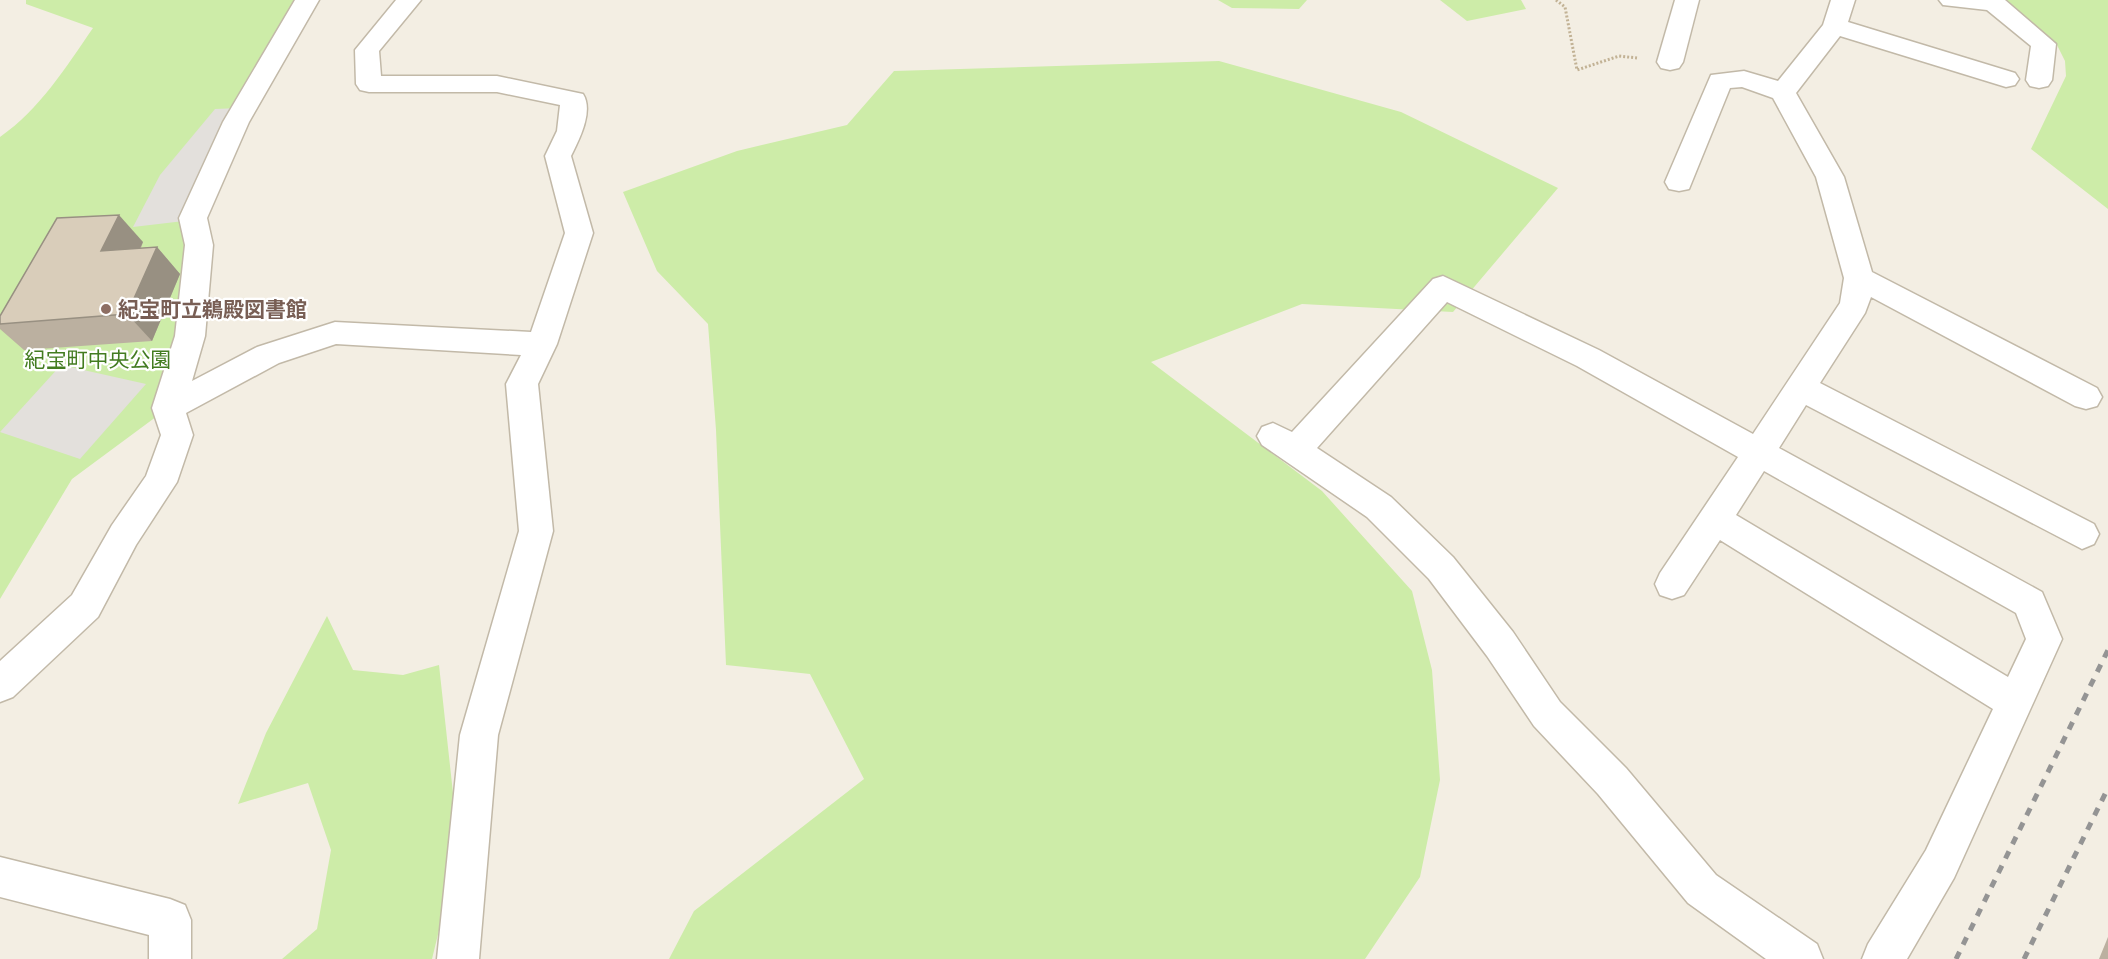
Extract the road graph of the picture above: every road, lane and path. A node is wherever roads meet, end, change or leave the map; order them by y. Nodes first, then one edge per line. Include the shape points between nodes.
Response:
1 (307, 0) edge
2 (409, 0) edge
3 (1556, 0) edge
4 (1687, 0) edge
5 (1951, 0) edge
6 (1991, 1) edge
7 (1839, 13) edge
8 (1670, 62) joint
9 (2006, 79) dead end
10 (2039, 80) dead end
11 (1783, 92) junction
12 (1678, 182) dead end
13 (1859, 278) junction
14 (542, 344) junction
15 (1800, 387) junction
16 (2086, 397) dead end
17 (168, 408) junction
18 (1759, 451) junction
19 (1714, 519) junction
20 (2082, 534) dead end
21 (1672, 584) dead end
22 (0, 685) edge
23 (2015, 702) junction
24 (0, 877) edge
25 (170, 959) edge
26 (458, 959) edge
27 (1802, 959) edge
28 (1883, 959) edge

1 - 17 street via 236,122 193,218 199,245 190,336
2 - 14 street via 367,50 369,84 497,84 574,100 570,131 558,156 579,233
3 - 8 path via 1565,7 1577,70 1619,56
4 - 8 street
5 - 6 street
6 - 10 street via 2043,44
7 - 9 street
7 - 11 street
11 - 12 street via 1744,79 1720,81
11 - 13 street via 1830,177
13 - 15 street via 1855,305
13 - 16 street
14 - 17 street via 335,333 268,355
14 - 26 street via 522,384 536,531 479,735
15 - 18 street
15 - 20 street
17 - 22 street via 177,435 160,482 124,535 86,606
18 - 19 street
18 - 23 street via 2030,603 2044,639
18 - 27 street via 1588,358 1443,287 1284,443 1379,507 1441,568 1500,644 1547,714 1612,781 1702,889
19 - 21 street
19 - 23 street
23 - 28 street via 1940,864
24 - 25 street via 170,920

